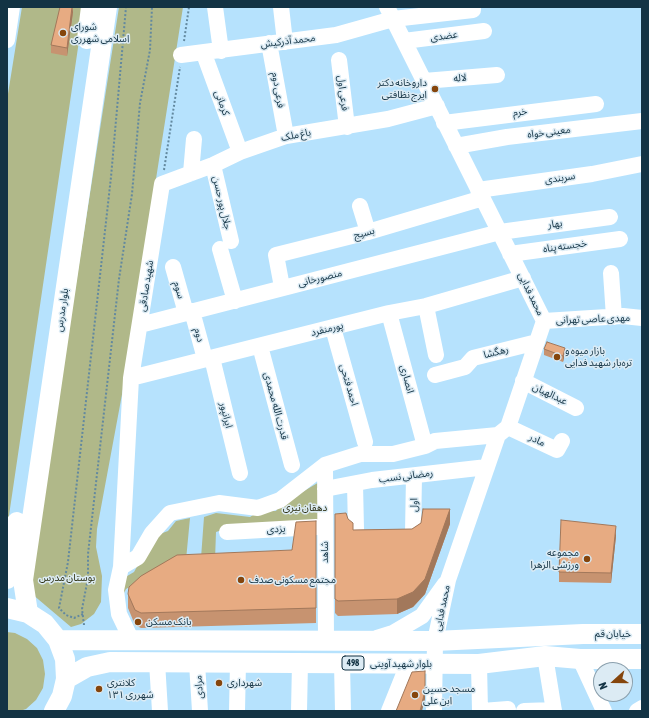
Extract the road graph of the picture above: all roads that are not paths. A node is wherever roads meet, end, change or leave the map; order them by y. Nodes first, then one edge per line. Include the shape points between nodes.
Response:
1 (12, 7) edge
2 (91, 7) edge
3 (107, 7) edge
4 (215, 7) edge
5 (281, 7) edge
6 (473, 7) edge
7 (390, 13) edge
8 (484, 31) dead end
9 (7, 40) edge
10 (404, 41) junction
11 (285, 42) junction
12 (270, 43) junction
13 (222, 51) junction
14 (204, 54) junction
15 (181, 56) road end
16 (338, 60) dead end
17 (496, 75) dead end
18 (424, 81) junction
19 (596, 104) dead end
20 (437, 106) junction
21 (642, 121) edge
22 (444, 123) junction
23 (347, 127) junction
24 (286, 136) junction
25 (194, 139) dead end
26 (456, 146) junction
27 (240, 152) junction
28 (642, 164) edge
29 (213, 165) junction
30 (191, 174) junction
31 (162, 184) joint
32 (480, 194) junction
33 (360, 206) dead end
34 (610, 217) dead end
35 (368, 232) junction
36 (500, 232) junction
37 (620, 239) dead end
38 (510, 254) junction
39 (173, 267) dead end
40 (611, 273) dead end
41 (523, 278) junction
42 (282, 287) junction
43 (235, 301) junction
44 (426, 306) junction
45 (189, 312) junction
46 (389, 313) junction
47 (614, 317) junction
48 (642, 318) edge
49 (544, 321) junction
50 (140, 325) junction
51 (333, 328) junction
52 (536, 342) junction
53 (260, 346) junction
54 (436, 355) dead end
55 (208, 358) junction
56 (435, 375) dead end
57 (131, 378) junction
58 (523, 381) junction
59 (576, 408) dead end
60 (503, 431) junction
61 (562, 441) dead end
62 (365, 442) dead end
63 (425, 446) junction
64 (292, 465) dead end
65 (325, 465) junction
66 (487, 467) junction
67 (240, 473) dead end
68 (414, 476) junction
69 (355, 484) junction
70 (325, 489) junction
71 (325, 526) junction
72 (356, 529) edge
73 (227, 532) dead end
74 (413, 533) edge
75 (121, 567) junction
76 (7, 579) edge
77 (448, 580) junction
78 (7, 608) edge
79 (28, 613) junction
80 (642, 623) edge
81 (583, 634) junction
82 (642, 634) edge
83 (131, 639) junction
84 (58, 640) junction
85 (326, 640) junction
86 (370, 640) junction
87 (435, 641) junction
88 (545, 656) junction
89 (580, 659) junction
90 (157, 662) junction
91 (641, 662) edge
92 (197, 663) junction
93 (238, 663) junction
94 (300, 663) junction
95 (342, 663) junction
96 (408, 664) junction
97 (434, 664) junction
98 (479, 664) junction
99 (66, 679) junction
100 (642, 708) edge
101 (508, 709) dead end
102 (54, 711) edge
103 (160, 711) edge
104 (200, 711) edge
105 (237, 711) edge
106 (299, 711) edge
107 (343, 711) edge
108 (389, 711) edge
109 (434, 711) edge
110 (481, 711) edge
111 (524, 711) edge
112 (554, 711) edge
113 (604, 711) edge
114 (637, 711) edge

1 - 9 street
2 - 76 main road, بلوار مدرس
3 - 79 main road, بلوار مدرس via 23,580
4 - 13 street
5 - 11 street
6 - 7 street, محمد آذرکیش via 473,10
7 - 10 street, محمد فدایی
7 - 11 street, محمد آذرکیش via 336,35
8 - 10 street, عضدی
10 - 18 street, محمد فدایی
11 - 12 street, محمد آذرکیش
12 - 13 street, محمد آذرکیش
12 - 24 street, فرعی دوم
13 - 14 street, محمد آذرکیش
14 - 15 street, محمد آذرکیش
14 - 27 street, کرمانی
16 - 23 street, فرعی اول
17 - 18 street, لاله
18 - 20 street, محمد فدایی
19 - 22 street, خرم
20 - 22 street, محمد فدایی
20 - 23 street, باغ ملک
21 - 26 street, معینی خواه via 507,137
22 - 26 street, محمد فدایی
23 - 24 street, باغ ملک
24 - 27 street, باغ ملک
25 - 30 street
26 - 32 street, محمد فدایی
27 - 29 street, باغ ملک
28 - 32 street, سربندی
29 - 30 street, باغ ملک
29 - 43 street, جلال پور حسن
30 - 31 street, باغ ملک
31 - 50 street, شهید صادقی
32 - 35 street, بسیج
32 - 36 street, محمد فدایی
33 - 35 street
34 - 36 street, بهار
35 - 42 street, بسیج via 276,256
36 - 38 street, محمد فدایی
36 - 42 street, منصورخانی
37 - 38 street, خجسته پناه
38 - 41 street, محمد فدایی
39 - 45 street, سوم
40 - 47 street
41 - 44 street, پورمنفرد
41 - 49 street, محمد فدایی
42 - 43 street, منصورخانی
43 - 45 street, منصورخانی
44 - 46 street, پورمنفرد
44 - 54 street
45 - 50 street, منصورخانی
45 - 55 street, دوم
46 - 51 street, پورمنفرد
46 - 63 street, انصاری
47 - 48 street, مهدی عاصی تهرانی
47 - 49 street, مهدی عاصی تهرانی
49 - 52 street, محمد فدایی
50 - 57 street, شهید صادقی
51 - 53 street, پورمنفرد
51 - 62 street, احمد فتحی
52 - 56 street, رهگشا via 473,358 465,367
52 - 58 street, محمد فدایی
53 - 55 street, پورمنفرد
53 - 64 street, قدرت الله محمدی
55 - 57 street, پورمنفرد
55 - 67 street, ایرانپور
57 - 75 street, شهید صادقی
58 - 59 street, عبدالهیان
58 - 60 street, محمد فدایی
60 - 61 street, مادر via 557,450
60 - 63 street via 435,440
60 - 66 street, محمد فدایی
63 - 65 street via 393,454 360,454
65 - 70 street, شاهد
65 - 75 street via 280,500 258,508 219,502 170,513 152,533 138,557
66 - 68 street, رمضانی نسب
66 - 77 street, محمد فدایی
68 - 69 street, رمضانی نسب
68 - 74 street, اول
69 - 70 street, رمضانی نسب
69 - 72 street
70 - 71 street, شاهد
71 - 73 street, یزدی
71 - 85 street, شاهد
75 - 83 street, شهید صادقی via 116,590 119,614
77 - 86 street via 422,616 393,633
77 - 87 street, محمد فدایی
78 - 79 main road
79 - 84 main road via 45,624
80 - 81 main road
81 - 82 main road, خیابان قم
81 - 87 main road
83 - 84 main road
83 - 85 main road
84 - 99 main road via 65,659
85 - 86 main road
86 - 87 main road
87 - 97 street, محمد فدایی
88 - 89 main road, بلوار شهید آوینی / 498
88 - 98 main road, بلوار شهید آوینی / 498
88 - 112 street
89 - 91 main road, بلوار شهید آوینی / 498
89 - 113 street
90 - 92 main road, بلوار شهید آوینی / 498
90 - 99 main road, بلوار شهید آوینی / 498 via 110,662 87,667
90 - 103 street
92 - 93 main road, بلوار شهید آوینی / 498
92 - 104 street, مرادی
93 - 94 main road, بلوار شهید آوینی / 498
93 - 105 street
94 - 95 main road, بلوار شهید آوینی / 498
94 - 106 street
95 - 96 main road, بلوار شهید آوینی / 498
95 - 107 street
96 - 97 main road, بلوار شهید آوینی / 498
96 - 108 street
97 - 98 main road, بلوار شهید آوینی / 498
97 - 109 street, محمد فدایی
98 - 110 street
99 - 102 main road via 62,696
100 - 114 street
101 - 110 street
111 - 112 street

